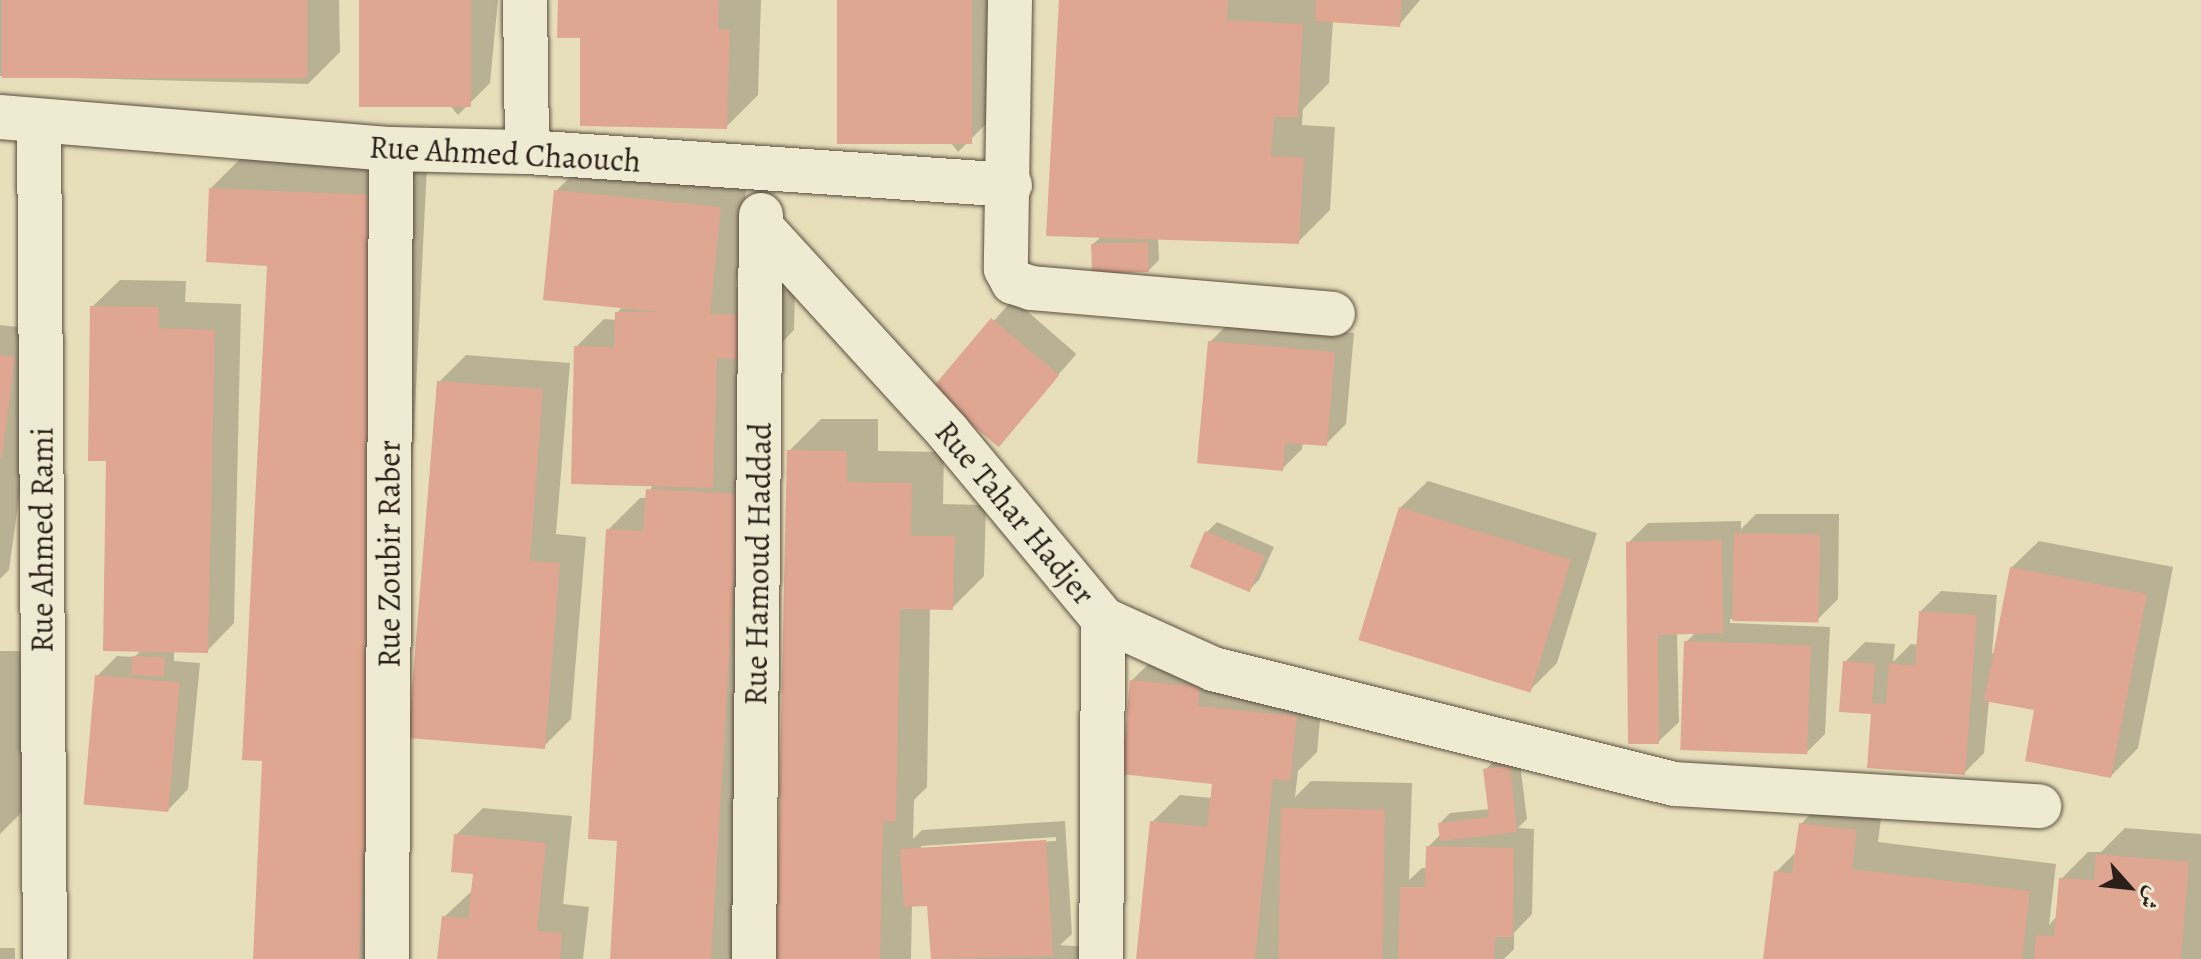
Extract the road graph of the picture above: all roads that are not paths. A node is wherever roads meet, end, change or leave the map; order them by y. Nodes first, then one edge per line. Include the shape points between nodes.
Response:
1 (525, 0) edge
2 (1010, 0) edge
3 (19, 119) edge
4 (391, 149) junction
5 (527, 152) junction
6 (760, 168) junction
7 (1010, 185) junction
8 (762, 228) junction
9 (1333, 314) dead end
10 (1103, 619) junction
11 (2039, 806) dead end
12 (45, 959) edge
13 (387, 959) edge
14 (754, 959) edge
15 (1101, 959) edge

1 - 5 street
2 - 7 street
3 - 4 street, Rue Ahmed Chaouch
3 - 12 street, Rue Ahmed Rami
4 - 5 street, Rue Ahmed Chaouch
4 - 13 street, Rue Zoubir Raber
5 - 6 street, Rue Ahmed Chaouch
6 - 7 street, Rue Ahmed Chaouch
6 - 8 street, Rue Hamoud Haddad
7 - 9 street via 1006,269 1013,282 1031,288
8 - 10 street, Rue Tahar Hadjer via 948,432
8 - 14 street, Rue Hamoud Haddad
10 - 11 street via 1213,669 1675,784
10 - 15 street, Rue Tahar Hadjer

